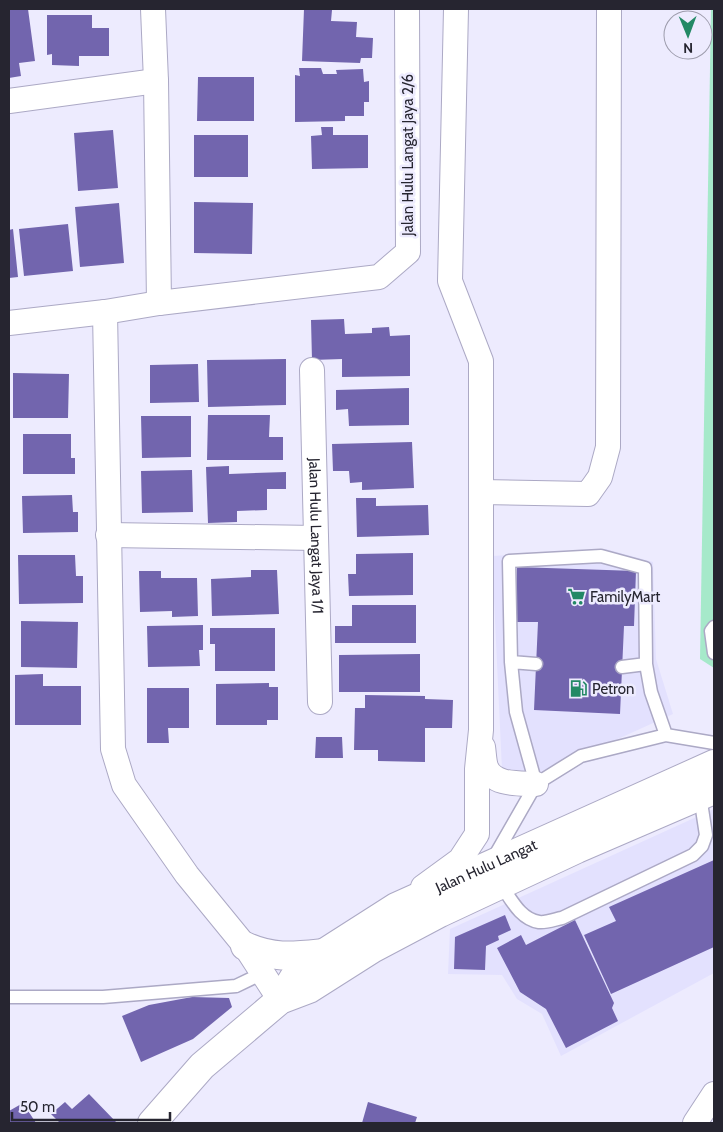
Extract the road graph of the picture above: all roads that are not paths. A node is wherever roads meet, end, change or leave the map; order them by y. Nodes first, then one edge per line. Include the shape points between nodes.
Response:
1 (153, 9) edge
2 (407, 9) edge
3 (456, 9) edge
4 (609, 9) edge
5 (156, 81) junction
6 (9, 100) edge
7 (159, 303) junction
8 (105, 312) junction
9 (9, 323) edge
10 (312, 370) dead end
11 (481, 492) junction
12 (108, 535) junction
13 (316, 538) junction
14 (714, 627) edge
15 (714, 653) edge
16 (511, 662) junction
17 (536, 664) dead end
18 (646, 664) junction
19 (622, 667) dead end
20 (320, 702) dead end
21 (481, 730) junction
22 (666, 735) junction
23 (714, 743) edge
24 (714, 764) edge
25 (536, 784) junction
26 (707, 793) edge
27 (496, 874) junction
28 (396, 907) junction
29 (245, 946) junction
30 (324, 953) junction
31 (263, 973) junction
32 (9, 996) edge
33 (280, 1000) junction
34 (714, 1094) edge
35 (152, 1123) edge
36 (695, 1123) edge

1 - 5 street
2 - 7 street, Jalan Hulu Langat Jaya 2/6 via 408,252 379,277
3 - 11 street via 450,282 481,361
4 - 11 street via 608,447 600,477 588,494
5 - 6 street
5 - 7 street
7 - 8 street, Jalan Hulu Langat Jaya 2/6
8 - 9 street, Jalan Hulu Langat Jaya 2/6
8 - 12 street
10 - 13 street, Jalan Hulu Langat Jaya 1/1
11 - 21 street
12 - 13 street
12 - 29 street via 113,749 124,785 188,875
13 - 20 street, Jalan Hulu Langat Jaya 1/1
14 - 15 lane via 711,631
16 - 17 lane
16 - 18 lane via 509,561 601,556 645,568
16 - 25 lane via 516,712
18 - 19 lane
18 - 22 lane via 651,692
21 - 25 street via 486,768 496,779
21 - 28 street via 477,834 460,860
22 - 23 lane
22 - 25 lane via 581,756
24 - 27 main road, Jalan Hulu Langat
25 - 27 lane
26 - 27 main road, Jalan Hulu Langat via 577,850
26 - 27 lane via 706,835 693,856 562,918 540,922 529,918 519,911
27 - 28 main road, Jalan Hulu Langat
27 - 33 main road, Jalan Hulu Langat via 440,913 372,949 309,989
28 - 30 main road, Jalan Hulu Langat
29 - 30 main road via 273,956
29 - 31 street
30 - 33 main road, Jalan Hulu Langat via 296,974
31 - 32 lane via 236,986 103,997
31 - 33 street
33 - 35 main road, Jalan Hulu Langat via 202,1066
34 - 36 street

